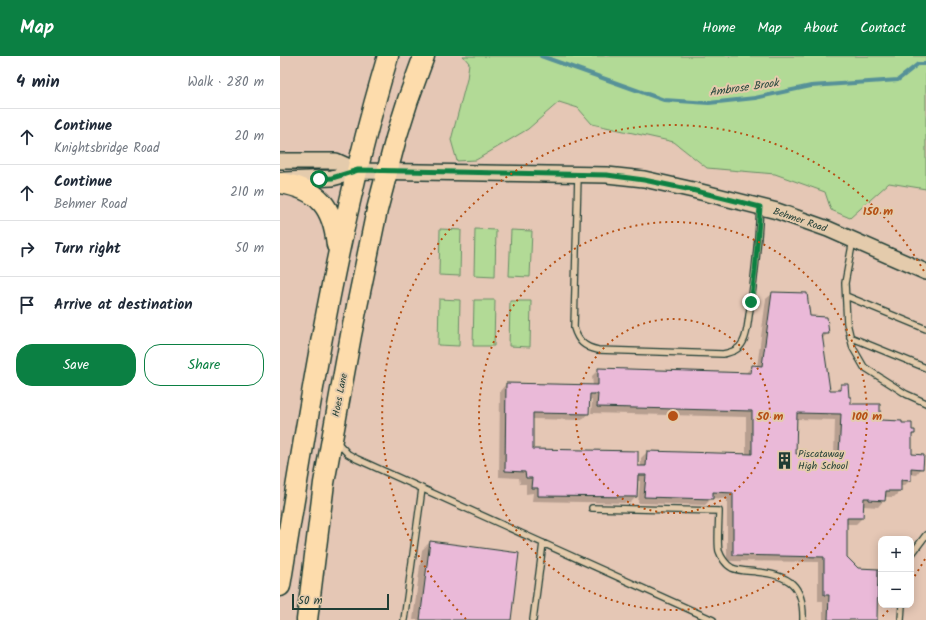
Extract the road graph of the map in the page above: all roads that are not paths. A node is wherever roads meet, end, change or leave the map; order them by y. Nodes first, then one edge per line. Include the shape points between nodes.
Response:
1 (388, 56) edge
2 (424, 56) edge
3 (280, 161) edge
4 (358, 170) junction
5 (387, 172) junction
6 (578, 175) junction
7 (280, 180) edge
8 (280, 183) edge
9 (760, 207) junction
10 (853, 240) junction
11 (338, 255) junction
12 (926, 272) edge
13 (846, 296) junction
14 (926, 329) edge
15 (850, 337) junction
16 (926, 368) edge
17 (926, 404) edge
18 (332, 433) junction
19 (422, 489) junction
20 (592, 508) dead end
21 (926, 535) edge
22 (543, 543) junction
23 (914, 551) edge
24 (280, 586) edge
25 (902, 608) edge
26 (307, 620) edge
27 (404, 620) edge
28 (533, 620) edge
29 (713, 620) edge
30 (803, 620) edge
31 (901, 620) edge

1 - 4 highway
2 - 5 highway, Hoes Lane
3 - 4 street via 336,161
4 - 5 street, Behmer Road
4 - 7 street via 332,178
4 - 11 highway
5 - 6 street, Behmer Road
5 - 18 highway, Hoes Lane
6 - 9 street, Behmer Road via 607,175 644,180
6 - 9 lane via 574,328 582,344 598,350 723,354 740,347 744,341 755,272
8 - 11 highway via 305,190 324,204 334,224
9 - 10 street, Behmer Road via 828,229
10 - 12 street, Behmer Road
10 - 13 lane via 845,283
11 - 24 highway via 300,458
13 - 14 lane
13 - 15 lane
15 - 16 lane
15 - 17 lane via 864,367
18 - 19 lane via 348,454
18 - 26 highway, Hoes Lane
19 - 22 lane
19 - 27 lane
20 - 30 lane via 719,511 719,550 725,562 731,568 774,574 785,579 794,586 800,596
21 - 23 lane
22 - 28 lane
22 - 29 lane
25 - 31 lane

